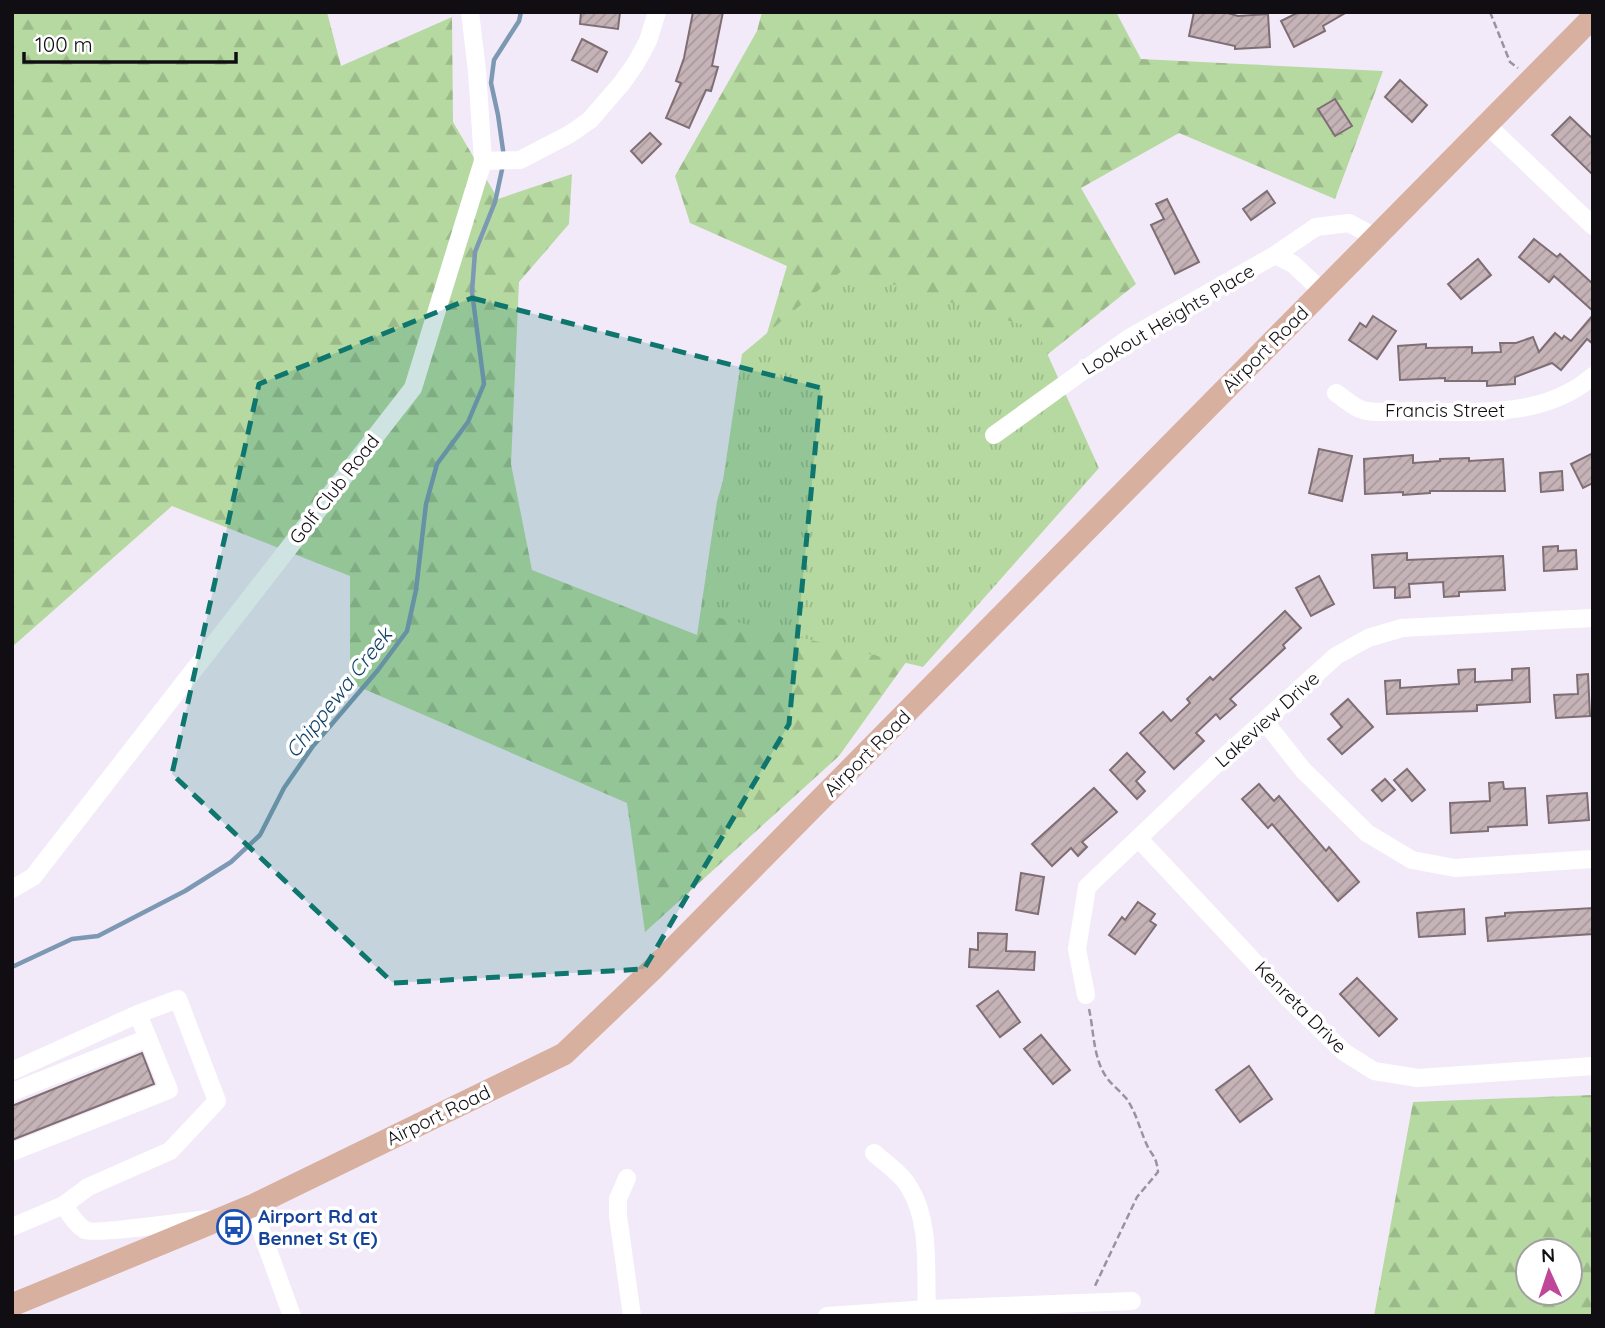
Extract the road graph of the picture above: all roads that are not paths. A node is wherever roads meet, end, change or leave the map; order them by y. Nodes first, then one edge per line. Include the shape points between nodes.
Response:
1 (470, 12) edge
2 (657, 12) edge
3 (1593, 18) edge
4 (1487, 125) junction
5 (490, 161) junction
6 (1593, 226) edge
7 (1375, 237) junction
8 (1275, 255) junction
9 (1322, 291) junction
10 (1593, 376) edge
11 (1336, 393) dead end
12 (994, 435) dead end
13 (1593, 618) edge
14 (1265, 722) junction
15 (1139, 839) junction
16 (1593, 859) edge
17 (12, 889) edge
18 (1086, 995) road end
19 (138, 1014) junction
20 (148, 1038) junction
21 (1593, 1066) edge
22 (12, 1071) edge
23 (12, 1092) edge
24 (12, 1152) edge
25 (874, 1153) dead end
26 (627, 1178) dead end
27 (64, 1205) junction
28 (252, 1206) junction
29 (220, 1218) junction
30 (12, 1227) edge
31 (1132, 1301) dead end
32 (12, 1304) edge
33 (927, 1309) junction
34 (292, 1316) edge
35 (632, 1316) edge
36 (827, 1316) edge

1 - 5 street, Golf Club Road
2 - 5 street via 636,63 590,120 520,160
3 - 4 main road, Airport Road
4 - 6 street
4 - 7 main road, Airport Road
5 - 17 street, Golf Club Road via 413,388 33,877
7 - 8 street, Lookout Heights Place via 1349,223 1316,227
7 - 9 main road, Airport Road
8 - 9 street, Lookout Heights Place via 1293,264
8 - 12 street, Lookout Heights Place via 1129,338
9 - 28 main road, Airport Road via 653,970 564,1054
10 - 11 street, Francis Street via 1577,390 1514,410 1363,410
13 - 14 street, Lakeview Drive via 1402,628 1367,638 1336,656
14 - 15 street, Lakeview Drive
14 - 16 street via 1303,770 1367,833 1412,860 1455,868
15 - 18 street, Lakeview Drive via 1087,887 1077,949
15 - 21 street, Kenreta Drive via 1290,1000 1344,1052 1374,1071 1418,1078
19 - 20 street
19 - 22 street
19 - 27 street via 178,999 217,1101 170,1151 88,1187
20 - 23 street
20 - 24 street via 169,1090
25 - 33 street via 908,1185 918,1207 924,1228
26 - 35 street via 618,1199 618,1216
27 - 29 street via 86,1232
27 - 30 street
28 - 29 main road, Airport Road
28 - 34 street
29 - 32 main road, Airport Road
31 - 33 street
33 - 36 street

